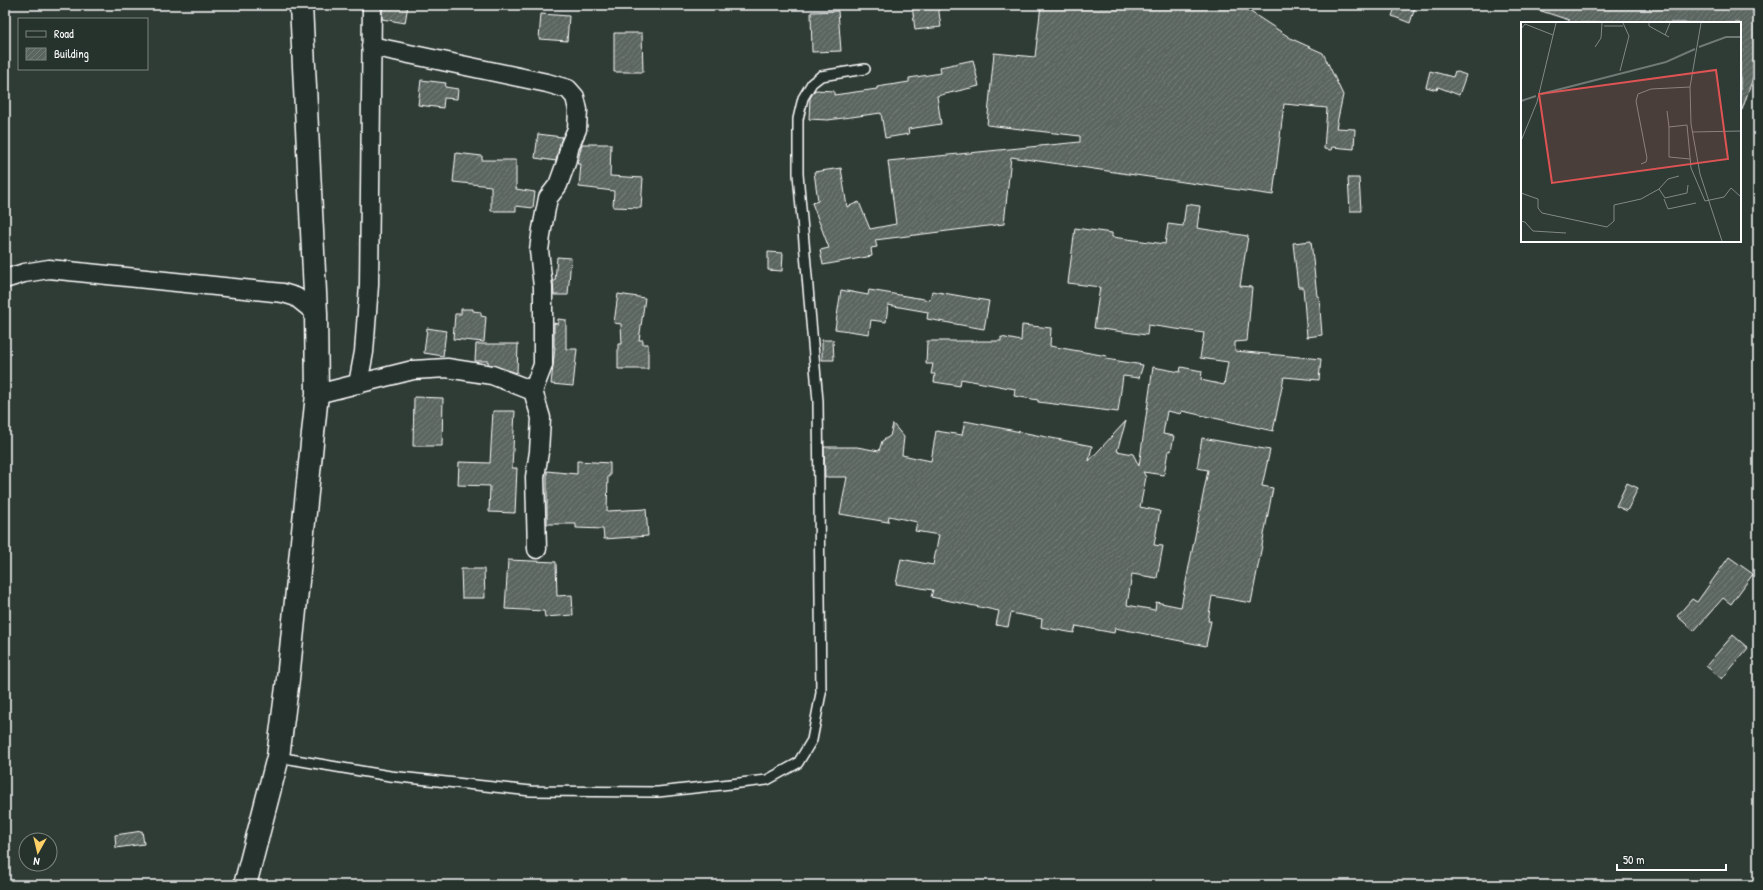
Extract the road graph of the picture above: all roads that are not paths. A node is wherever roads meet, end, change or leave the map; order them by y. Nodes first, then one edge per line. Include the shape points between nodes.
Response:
1 (301, 5) edge
2 (372, 5) edge
3 (371, 46) junction
4 (865, 69) dead end
5 (5, 279) edge
6 (316, 313) junction
7 (358, 384) junction
8 (533, 391) junction
9 (317, 394) junction
10 (537, 549) dead end
11 (278, 757) junction
12 (245, 885) edge

1 - 6 main road
2 - 3 street
3 - 7 street via 369,285 364,352
3 - 8 street via 547,83 568,89 575,97 578,129 570,145 558,185 548,198 539,250 543,287 543,359
4 - 11 lane via 821,76 812,83 803,98 798,119 798,174 818,401 821,693 812,740 798,763 767,780 658,792 531,791 390,776
5 - 6 street via 49,269 283,293 296,298
6 - 9 main road
7 - 8 street via 413,370 447,368 492,375
7 - 9 street
8 - 10 street via 540,418 535,477
9 - 11 main road
11 - 12 main road

